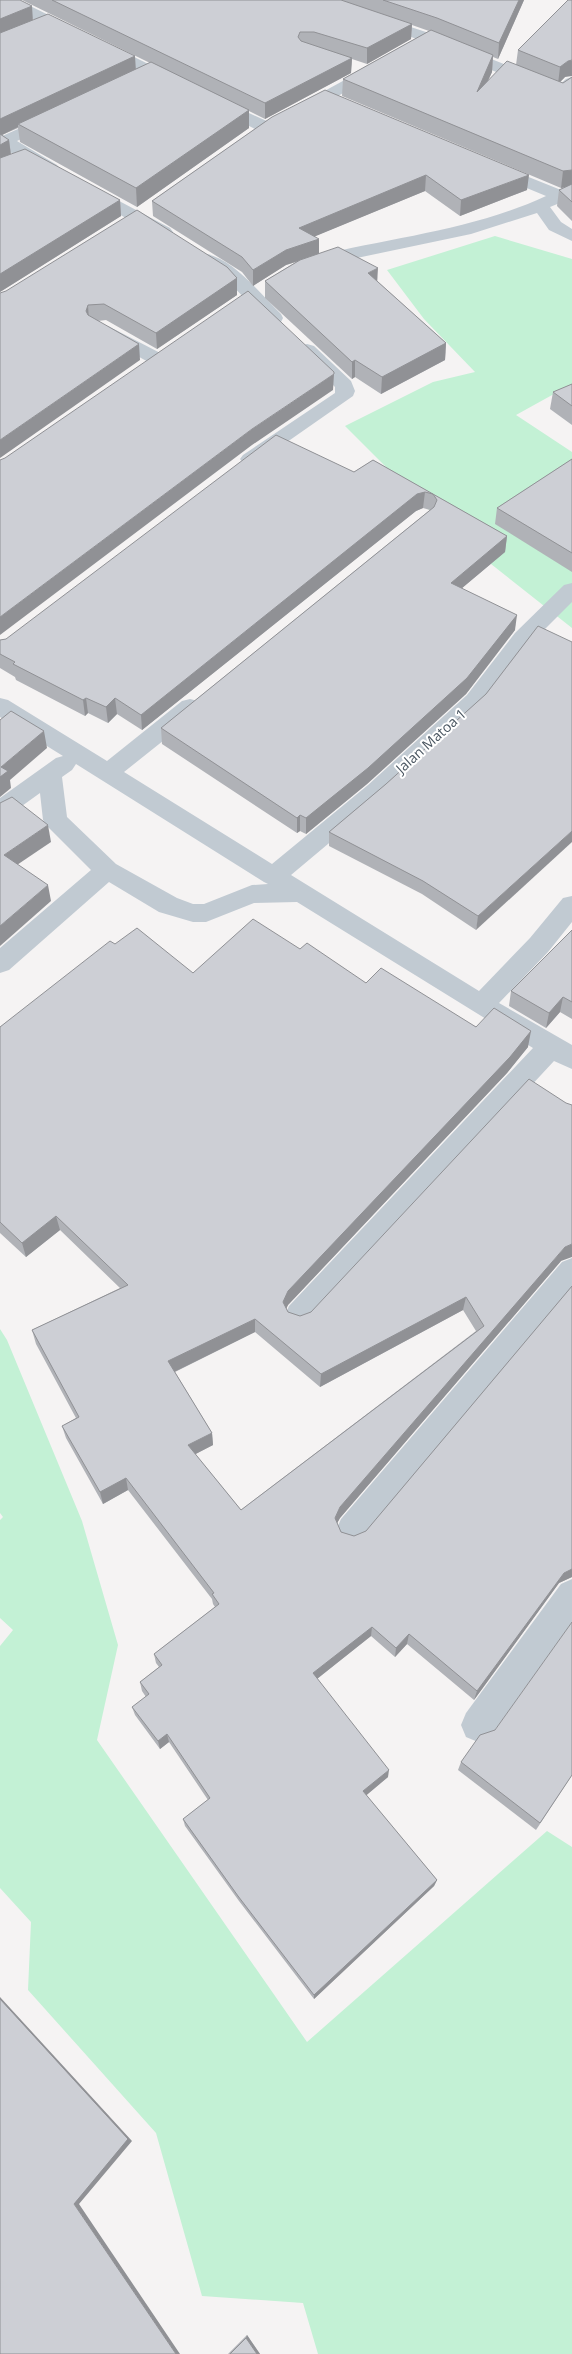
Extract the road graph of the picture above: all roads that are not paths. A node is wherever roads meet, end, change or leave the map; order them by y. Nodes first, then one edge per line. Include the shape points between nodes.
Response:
1 (6, 0) edge
2 (314, 0) edge
3 (50, 22) junction
4 (34, 28) edge
5 (429, 38) junction
6 (409, 49) edge
7 (385, 63) edge
8 (351, 66) edge
9 (152, 72) junction
10 (369, 72) junction
11 (135, 80) edge
12 (568, 91) edge
13 (325, 97) junction
14 (343, 104) edge
15 (308, 105) edge
16 (65, 112) edge
17 (282, 118) edge
18 (265, 127) junction
19 (249, 138) edge
20 (2, 140) edge
21 (479, 162) edge
22 (62, 175) edge
23 (79, 184) edge
24 (566, 194) edge
25 (541, 206) junction
26 (572, 236) edge
27 (300, 268) edge
28 (269, 285) edge
29 (243, 302) junction
30 (98, 326) edge
31 (143, 371) edge
32 (236, 469) edge
33 (572, 590) edge
34 (208, 692) edge
35 (0, 706) edge
36 (78, 754) junction
37 (108, 773) junction
38 (50, 774) junction
39 (0, 810) edge
40 (107, 870) junction
41 (273, 876) junction
42 (300, 893) junction
43 (572, 905) edge
44 (0, 963) edge
45 (481, 1005) junction
46 (562, 1052) edge
47 (572, 1271) edge
48 (300, 1315) edge
49 (352, 1530) dead end
50 (572, 1595) edge
51 (478, 1726) dead end

1 - 3 street
2 - 5 street
3 - 4 street
3 - 9 street
5 - 6 street
5 - 12 street
7 - 10 street
8 - 10 street
9 - 11 street
9 - 18 street
10 - 13 street
13 - 14 street
13 - 15 street
16 - 20 street
17 - 18 street
18 - 19 street
20 - 22 street via 21,160
21 - 24 street
23 - 29 street via 138,216 235,278
24 - 25 street
25 - 26 street via 555,226
25 - 27 street via 444,234 340,255
28 - 29 street
29 - 32 street via 290,334 344,385 345,391
30 - 31 street via 166,355
33 - 41 street, Jalan Matoa 1 via 523,638 476,701 368,798
34 - 37 street
35 - 36 street
36 - 37 street
36 - 38 street
37 - 41 street
38 - 39 street
38 - 40 street via 55,820
40 - 42 street via 168,905 193,912 217,910 252,894
40 - 44 street
41 - 42 street
42 - 45 street
43 - 45 street
45 - 46 street
46 - 48 street
47 - 49 street
50 - 51 street

